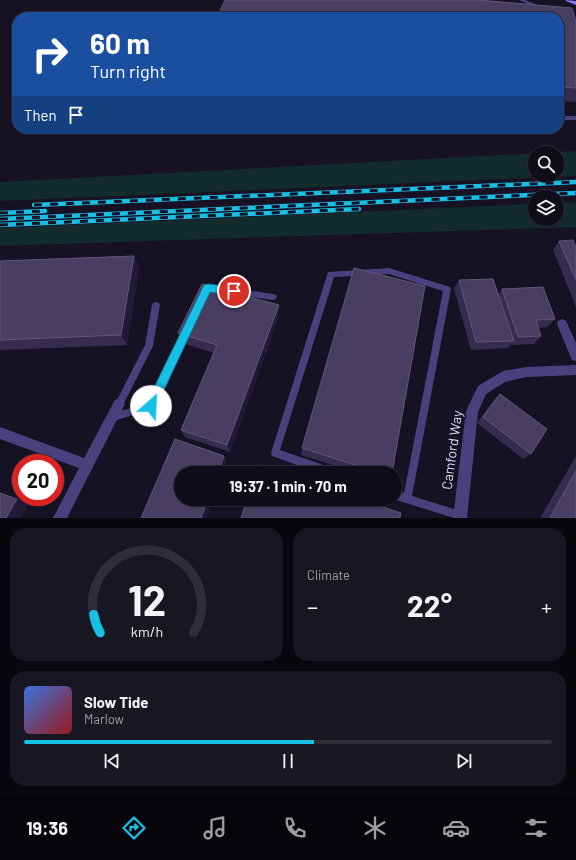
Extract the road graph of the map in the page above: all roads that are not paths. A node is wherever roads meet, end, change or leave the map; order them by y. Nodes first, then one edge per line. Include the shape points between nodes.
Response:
1 (521, 0) edge
2 (568, 0) edge
3 (576, 3) edge
4 (539, 6) junction
5 (525, 9) edge
6 (550, 11) edge
7 (564, 118) edge
8 (576, 118) edge
9 (208, 288) edge
10 (273, 297) dead end
11 (156, 304) dead end
12 (562, 324) dead end
13 (188, 329) edge
14 (576, 356) edge
15 (576, 370) edge
16 (119, 404) joint
17 (113, 416) junction
18 (0, 433) edge
19 (87, 465) junction
20 (311, 466) edge
21 (402, 497) edge
22 (407, 499) junction
23 (460, 516) edge
24 (60, 518) edge

1 - 4 lane
2 - 3 main road
4 - 5 lane
4 - 6 lane
7 - 8 lane
9 - 10 lane
11 - 16 lane via 148,346
12 - 14 street
13 - 17 lane via 151,406
15 - 23 street, Camford Way via 526,372 503,377 482,390 472,411
16 - 17 street
17 - 19 street
18 - 19 street
19 - 24 street
20 - 22 lane via 275,454 331,274 389,271 447,289
21 - 22 lane
22 - 23 lane

